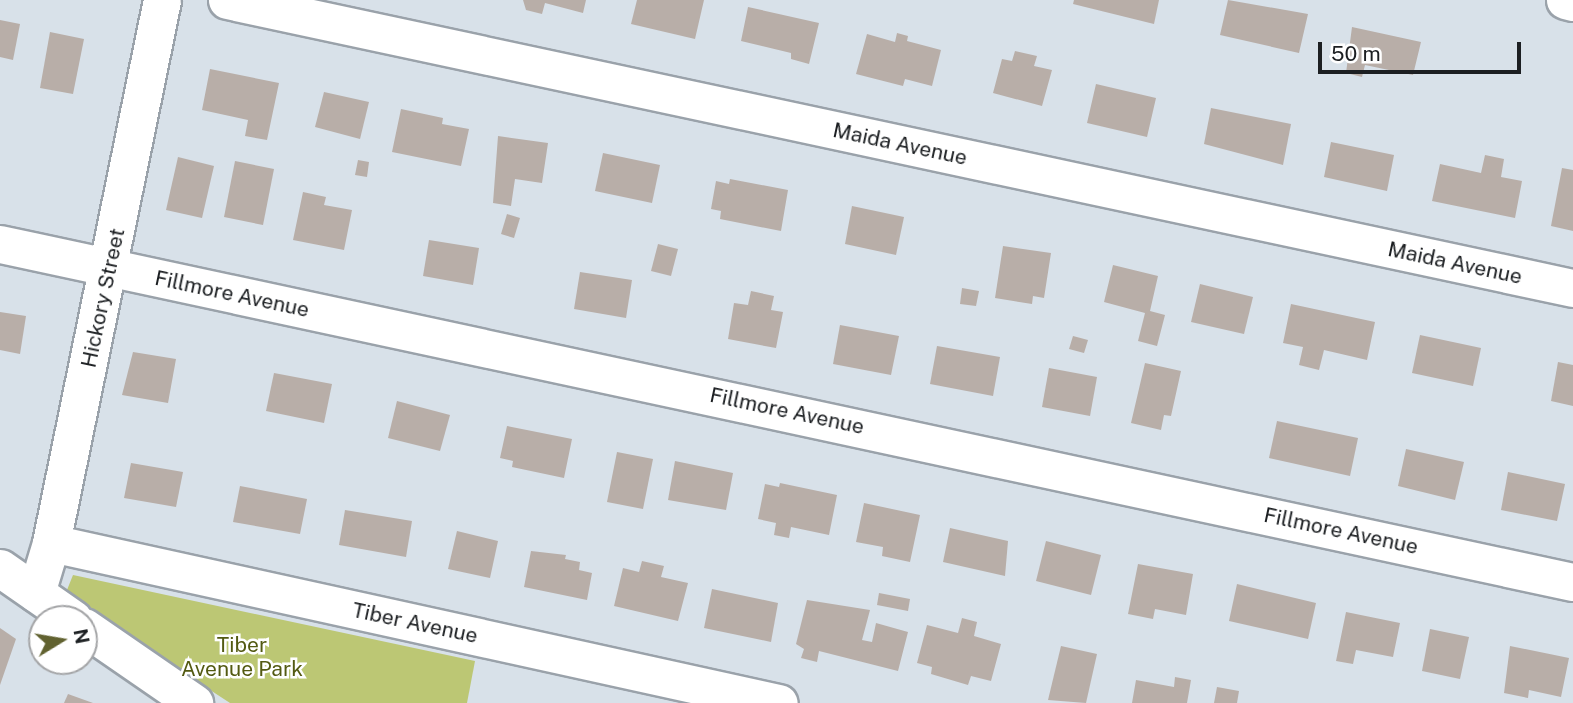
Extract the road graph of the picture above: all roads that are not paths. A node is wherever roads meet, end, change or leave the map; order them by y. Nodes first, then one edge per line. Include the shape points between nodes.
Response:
1 (162, 0) edge
2 (227, 0) edge
3 (1565, 0) edge
4 (1573, 2) edge
5 (0, 244) edge
6 (109, 269) junction
7 (1573, 288) edge
8 (51, 543) junction
9 (0, 568) edge
10 (1573, 582) edge
11 (36, 593) junction
12 (53, 605) edge
13 (98, 637) edge
14 (194, 703) edge
15 (779, 703) edge

1 - 6 street, Hickory Street
2 - 7 street, Maida Avenue
3 - 4 street
5 - 6 street, Fillmore Avenue
6 - 8 street, Hickory Street
6 - 10 street, Fillmore Avenue via 954,446
8 - 11 street, Hickory Street
8 - 15 street, Tiber Avenue
9 - 11 street
11 - 12 street
13 - 14 street

